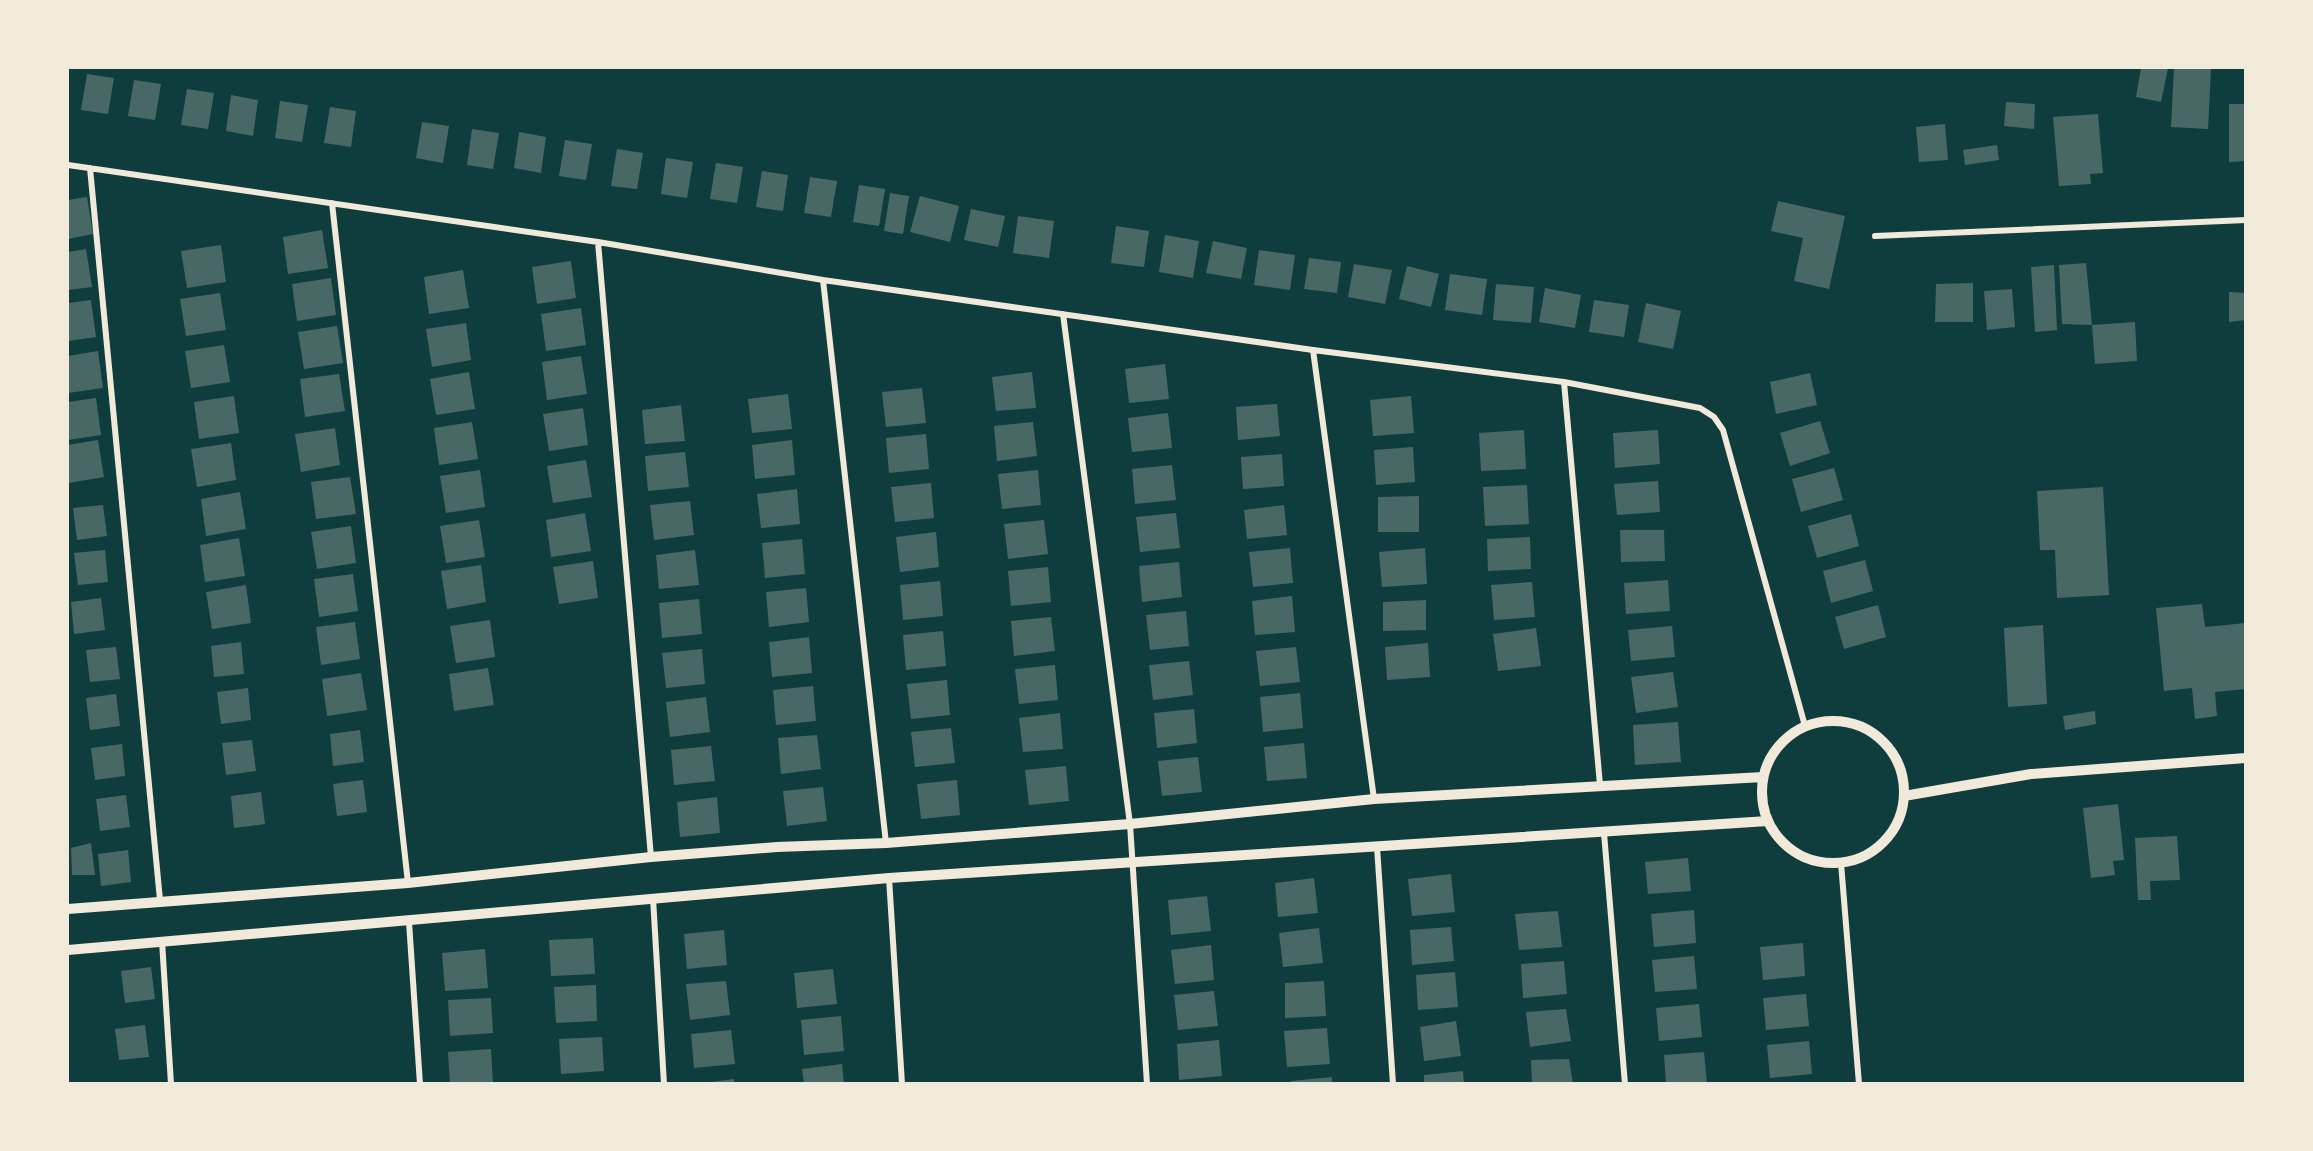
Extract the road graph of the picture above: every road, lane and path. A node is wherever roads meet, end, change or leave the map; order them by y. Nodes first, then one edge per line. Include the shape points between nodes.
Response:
1 (68, 165) edge
2 (90, 168) junction
3 (332, 203) junction
4 (2246, 220) edge
5 (1875, 236) dead end
6 (598, 242) junction
7 (822, 280) junction
8 (1063, 314) junction
9 (1313, 350) junction
10 (1564, 382) junction
11 (1805, 726) junction
12 (2246, 758) edge
13 (1763, 777) junction
14 (1600, 785) junction
15 (1905, 796) junction
16 (1374, 799) junction
17 (1768, 821) junction
18 (1130, 824) junction
19 (1604, 833) junction
20 (886, 843) junction
21 (1377, 847) junction
22 (651, 857) junction
23 (1132, 861) junction
24 (1841, 862) junction
25 (889, 878) junction
26 (408, 882) junction
27 (653, 898) junction
28 (160, 900) junction
29 (68, 909) edge
30 (409, 922) junction
31 (162, 941) junction
32 (68, 950) edge
33 (171, 1083) edge
34 (420, 1083) edge
35 (664, 1083) edge
36 (902, 1083) edge
37 (1147, 1083) edge
38 (1393, 1083) edge
39 (1625, 1083) edge
40 (1859, 1083) edge

1 - 2 street
2 - 3 street
2 - 28 street
3 - 6 street
3 - 26 street
4 - 5 street
6 - 7 street
6 - 22 street
7 - 8 street
7 - 20 street
8 - 9 street
8 - 18 street
9 - 10 street
9 - 16 street
10 - 11 street via 1700,408 1714,417 1723,430
10 - 14 street
11 - 13 street via 1786,738 1771,756
11 - 15 street via 1827,720 1851,722 1874,732 1899,764
12 - 15 street via 2031,774
13 - 14 street
13 - 17 street via 1762,799
14 - 16 street
15 - 24 street via 1899,820 1885,841 1865,855
16 - 18 street
17 - 19 street
17 - 24 street via 1780,840 1798,854 1819,862
18 - 20 street
18 - 23 street
19 - 21 street
19 - 39 street
20 - 22 street
21 - 23 street
21 - 38 street
22 - 26 street
23 - 25 street
23 - 37 street
24 - 40 street
25 - 27 street
25 - 36 street
26 - 28 street
27 - 30 street
27 - 35 street
28 - 29 street
30 - 31 street
30 - 34 street
31 - 32 street
31 - 33 street

